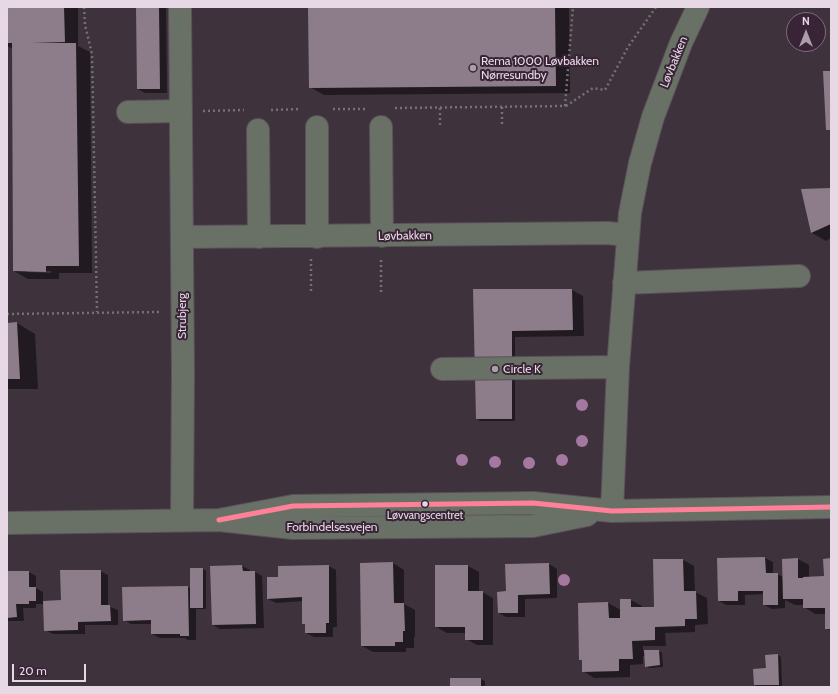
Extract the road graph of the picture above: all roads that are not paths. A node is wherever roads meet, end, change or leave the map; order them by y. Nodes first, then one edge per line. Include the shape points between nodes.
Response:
1 (180, 7) edge
2 (698, 7) edge
3 (181, 111) junction
4 (128, 112) dead end
5 (380, 115) road end
6 (258, 116) road end
7 (317, 127) dead end
8 (627, 235) junction
9 (382, 236) junction
10 (182, 237) junction
11 (259, 237) junction
12 (314, 237) junction
13 (799, 276) dead end
14 (624, 283) junction
15 (618, 367) junction
16 (442, 369) dead end
17 (831, 507) edge
18 (612, 511) junction
19 (182, 520) junction
20 (7, 523) edge

1 - 3 street, Strubjerg
2 - 8 street, Løvbakken via 680,43 653,117 640,163
3 - 4 street
3 - 10 street, Strubjerg
5 - 9 street
6 - 11 street
7 - 12 street
8 - 9 street, Løvbakken via 601,233
8 - 14 street, Løvbakken
9 - 12 street, Løvbakken
10 - 11 street, Løvbakken
10 - 19 street, Strubjerg
11 - 12 street, Løvbakken
13 - 14 street
14 - 15 street, Løvbakken
15 - 16 street
15 - 18 street, Løvbakken
17 - 18 street, Forbindelsesvejen
18 - 19 street, Forbindelsesvejen via 533,526 293,528 219,520
19 - 20 street, Forbindelsesvejen

